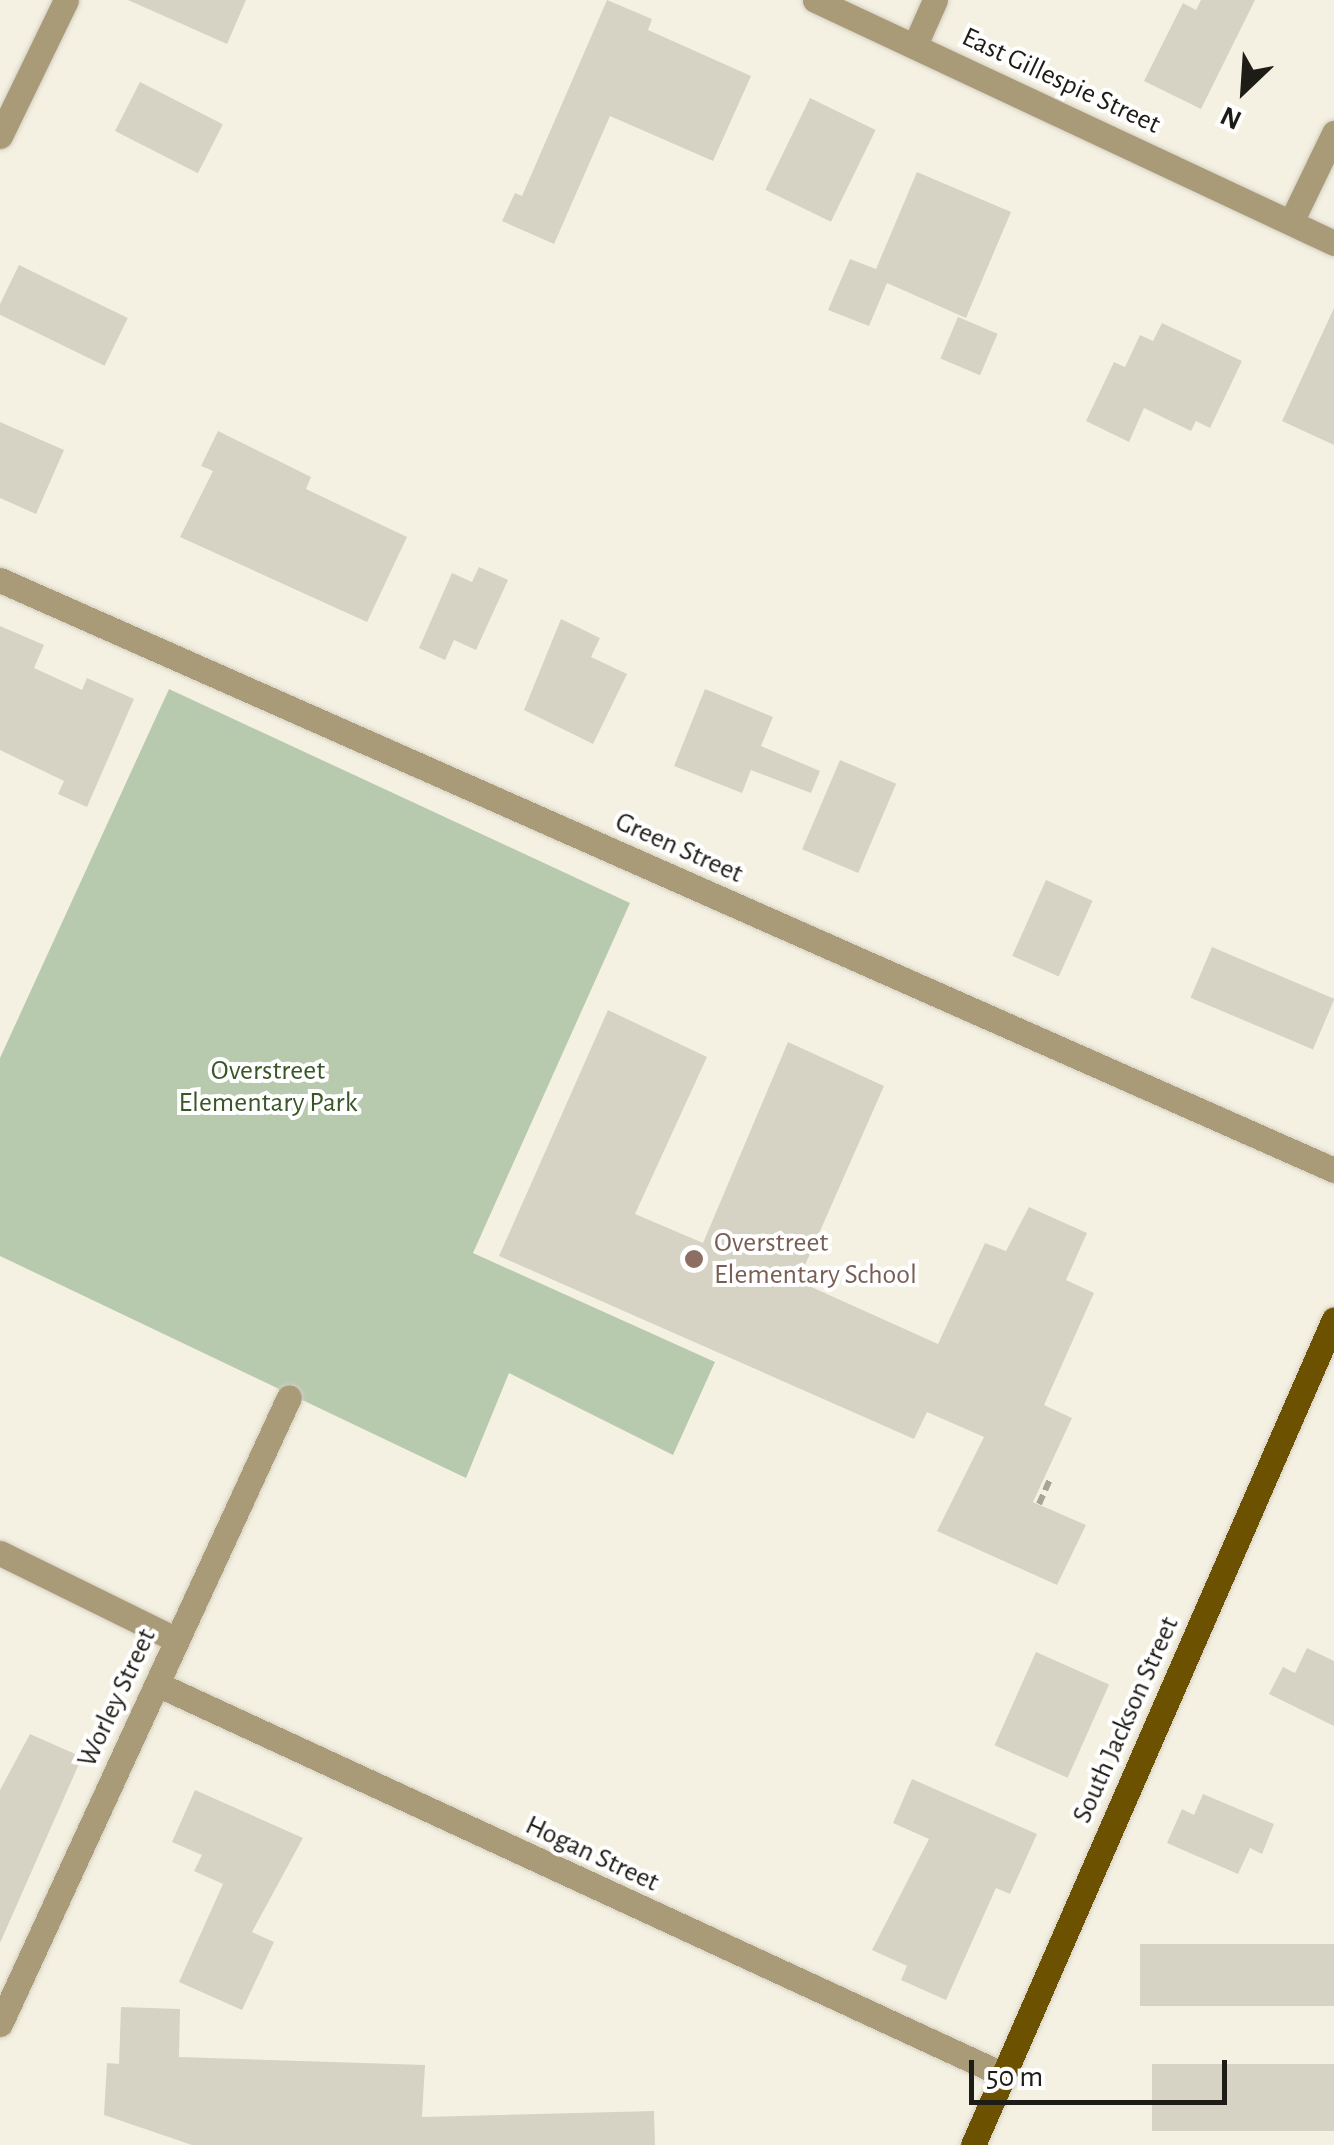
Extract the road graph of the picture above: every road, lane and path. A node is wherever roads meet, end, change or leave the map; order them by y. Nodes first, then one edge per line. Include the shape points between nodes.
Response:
1 (66, 0) edge
2 (815, 0) edge
3 (935, 0) edge
4 (915, 45) junction
5 (1334, 133) edge
6 (0, 136) edge
7 (1291, 222) junction
8 (1334, 243) edge
9 (0, 580) edge
10 (1334, 1170) edge
11 (1334, 1319) edge
12 (289, 1397) dead end
13 (1050, 1479) dead end
14 (1038, 1504) dead end
15 (0, 1553) edge
16 (177, 1640) junction
17 (157, 1684) junction
18 (0, 2024) edge
19 (1004, 2075) junction
20 (973, 2145) edge

1 - 6 street
2 - 4 street, East Gillespie Street
3 - 4 street
4 - 7 street, East Gillespie Street
5 - 7 street
7 - 8 street, East Gillespie Street
9 - 10 street, Green Street
11 - 19 main road, South Jackson Street
12 - 16 street, Worley Street
13 - 14 path
15 - 16 street
16 - 17 street, Worley Street
17 - 18 street, Worley Street
17 - 19 street, Hogan Street
19 - 20 main road, South Jackson Street

